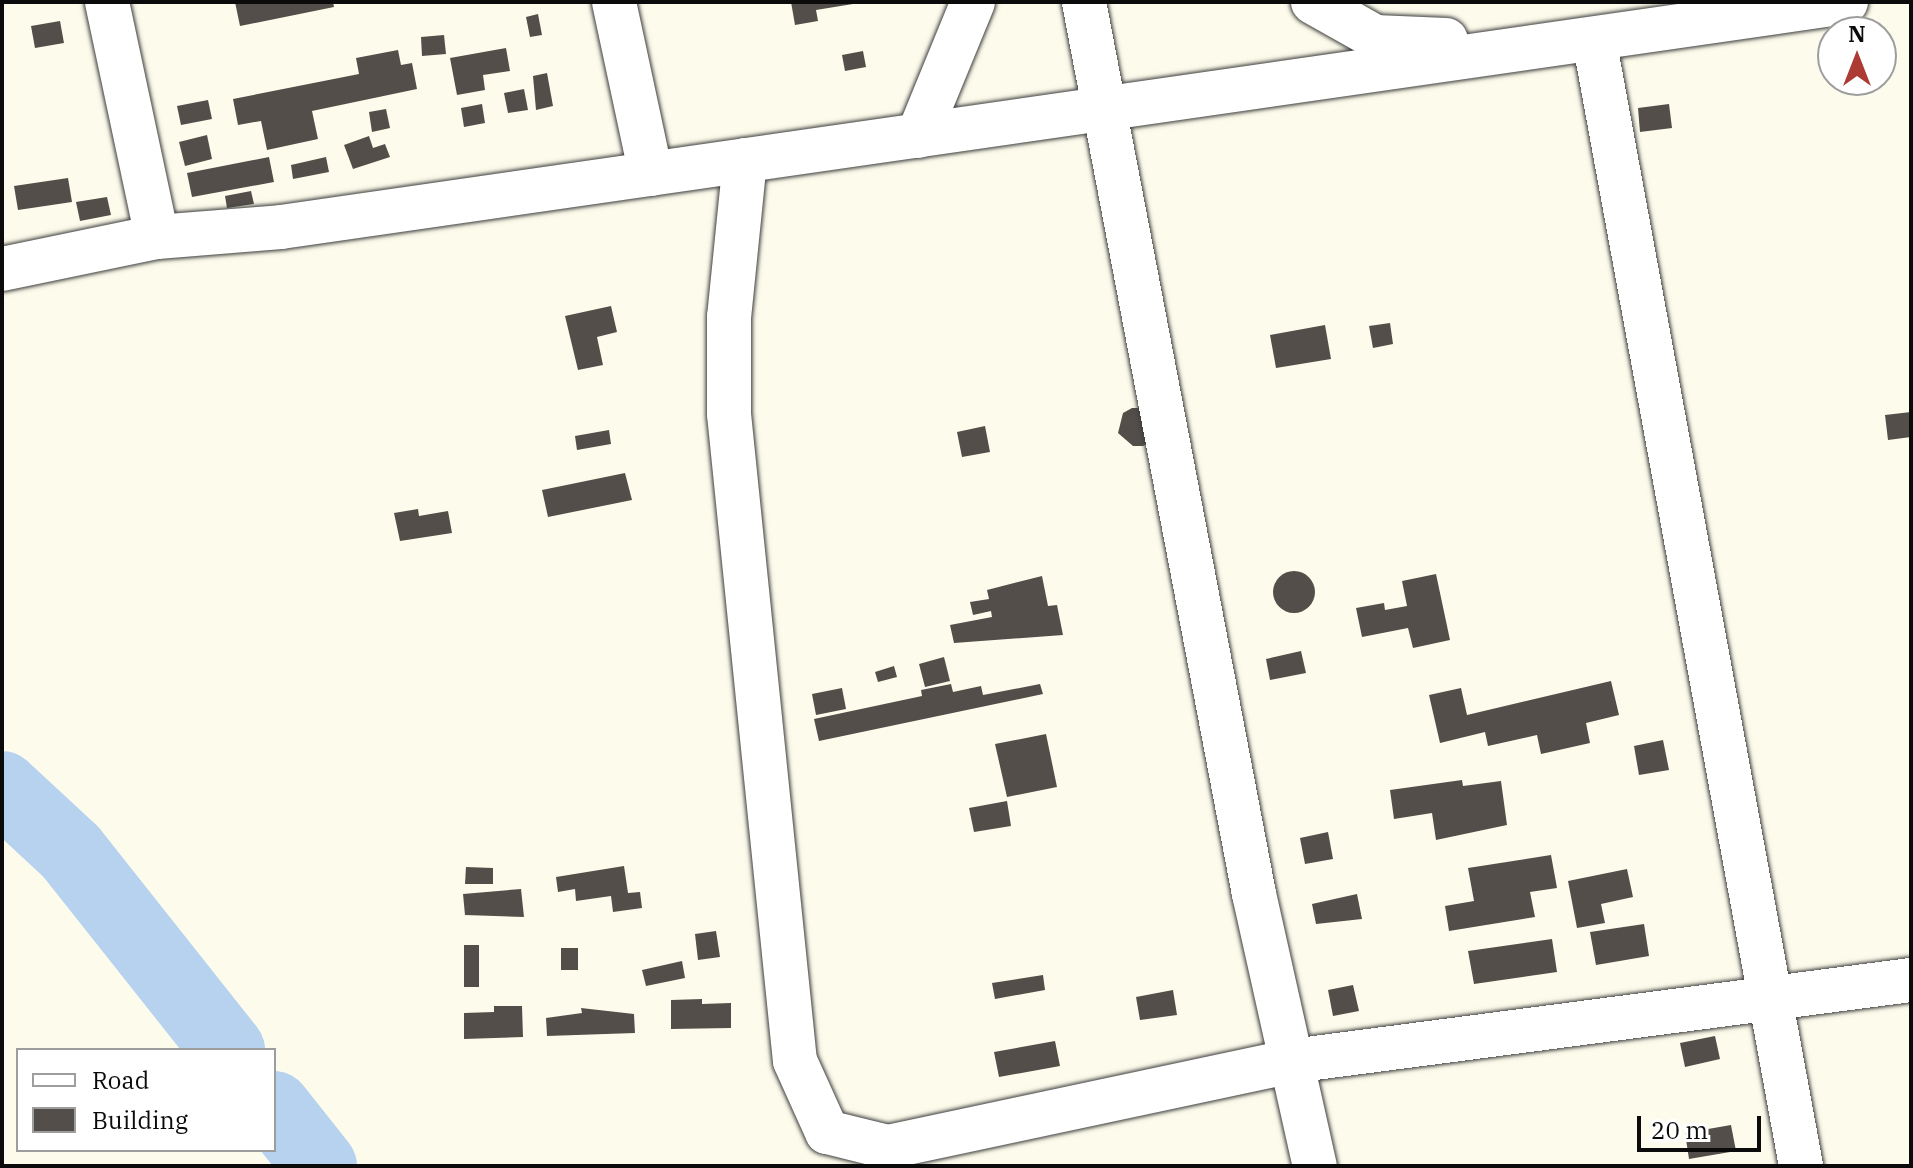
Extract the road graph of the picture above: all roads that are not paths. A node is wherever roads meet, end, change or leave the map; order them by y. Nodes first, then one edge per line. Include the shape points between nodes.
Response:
1 (107, 2) edge
2 (614, 2) edge
3 (973, 2) edge
4 (1084, 2) edge
5 (1313, 2) edge
6 (1846, 2) edge
7 (1594, 39) junction
8 (1549, 45) junction
9 (1105, 109) junction
10 (918, 136) junction
11 (745, 160) junction
12 (651, 174) junction
13 (157, 237) junction
14 (2, 269) edge
15 (1911, 980) edge
16 (1771, 998) junction
17 (1292, 1061) junction
18 (1315, 1166) edge
19 (1801, 1166) edge

1 - 13 street
2 - 12 street
3 - 10 street
4 - 9 street
5 - 8 street via 1375,37
6 - 7 street
7 - 8 street
7 - 16 street
8 - 9 street
9 - 10 street
9 - 17 street via 1254,894
10 - 11 street
11 - 12 street
11 - 17 street via 729,317 729,414 795,1061 827,1132 888,1147
12 - 13 street via 281,227
13 - 14 street
15 - 16 street
16 - 17 street
16 - 19 street
17 - 18 street

